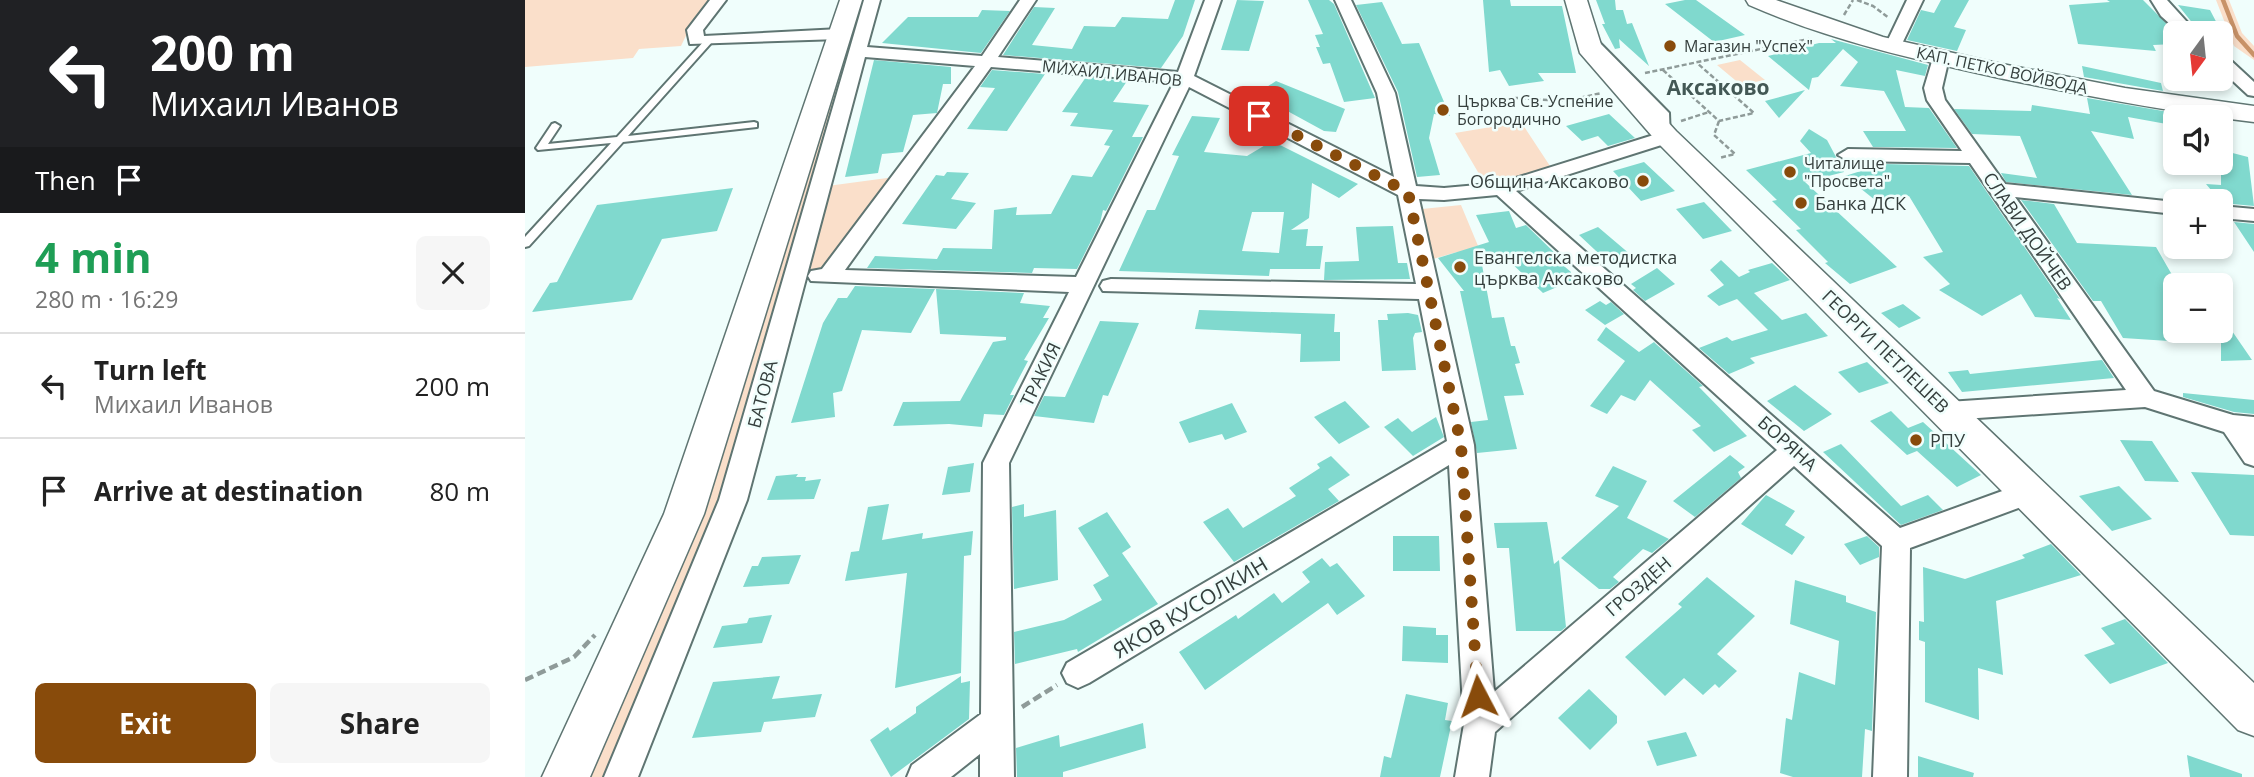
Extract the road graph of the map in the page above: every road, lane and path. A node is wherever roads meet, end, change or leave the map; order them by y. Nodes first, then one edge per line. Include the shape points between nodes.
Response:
1 (717, 0) edge
2 (851, 0) edge
3 (872, 0) edge
4 (1028, 0) edge
5 (1213, 0) edge
6 (1343, 0) edge
7 (1576, 0) edge
8 (1757, 0) edge
9 (1857, 0) edge
10 (1915, 0) edge
11 (2160, 0) edge
12 (2176, 21) edge
13 (1803, 33) dead end
14 (1895, 41) junction
15 (708, 42) junction
16 (849, 42) junction
17 (1941, 58) junction
18 (987, 61) junction
19 (1696, 62) junction
20 (1636, 69) dead end
21 (1663, 70) junction
22 (2233, 72) edge
23 (1185, 78) junction
24 (2254, 91) edge
25 (1607, 92) dead end
26 (1469, 108) dead end
27 (2254, 114) edge
28 (754, 125) dead end
29 (555, 126) dead end
30 (1664, 138) junction
31 (621, 139) junction
32 (1848, 155) dead end
33 (1976, 157) junction
34 (1502, 190) junction
35 (2001, 190) junction
36 (1408, 192) junction
37 (2163, 207) edge
38 (2233, 213) edge
39 (2254, 215) edge
40 (525, 244) edge
41 (830, 274) junction
42 (776, 282) junction
43 (1084, 285) junction
44 (1111, 286) dead end
45 (1429, 292) junction
46 (2145, 398) junction
47 (1948, 411) junction
48 (2244, 426) edge
49 (1461, 445) junction
50 (1796, 449) junction
51 (2254, 456) edge
52 (2030, 492) junction
53 (1896, 541) junction
54 (1078, 673) joint
55 (2254, 713) edge
56 (996, 722) junction
57 (1480, 724) junction
58 (566, 777) edge
59 (621, 777) edge
60 (924, 777) edge
61 (996, 777) edge
62 (1472, 777) edge
63 (1891, 777) edge

1 - 15 street via 695,30 696,41
2 - 16 main road
3 - 16 street
4 - 18 street
5 - 23 street, ТРАКИЯ
6 - 36 street via 1386,93
7 - 30 main road, ГЕОРГИ ПЕТЛЕШЕВ via 1593,53
8 - 14 main road, КАП. ПЕТКО ВОЙВОДА via 1802,19
9 - 14 path via 1884,13
10 - 14 street
11 - 12 street
13 - 19 path via 1814,38
14 - 17 main road, КАП. ПЕТКО ВОЙВОДА
15 - 16 street, МИХАИЛ ИВАНОВ
15 - 31 lane
16 - 18 street, МИХАИЛ ИВАНОВ
16 - 42 main road
17 - 27 main road, КАП. ПЕТКО ВОЙВОДА via 2085,89
17 - 33 street, СЛАВИ ДОЙЧЕВ via 1933,88 1936,100
18 - 23 street, МИХАИЛ ИВАНОВ
18 - 41 street
19 - 21 path
19 - 21 path via 1754,113 1719,121
20 - 21 path via 1642,74
22 - 24 street
23 - 36 street, МИХАИЛ ИВАНОВ
23 - 43 street, ТРАКИЯ
25 - 26 path via 1565,101 1516,98
28 - 31 lane
29 - 31 lane via 541,148
30 - 34 street, МИХАИЛ ИВАНОВ
30 - 47 main road, ГЕОРГИ ПЕТЛЕШЕВ
31 - 40 lane
32 - 33 street
33 - 35 street, СЛАВИ ДОЙЧЕВ
34 - 36 street, МИХАИЛ ИВАНОВ
34 - 50 street, БОРЯНА
35 - 37 street
35 - 46 street, СЛАВИ ДОЙЧЕВ
36 - 45 street
38 - 39 street
41 - 42 street
41 - 43 street
42 - 58 main road via 684,514
42 - 59 street, БАТОВА via 733,500
43 - 56 street, ТРАКИЯ via 996,463
44 - 45 street
45 - 49 street
46 - 47 street
46 - 48 street
47 - 52 main road, ГЕОРГИ ПЕТЛЕШЕВ
48 - 51 street
49 - 54 street, ЯКОВ КУСОЛКИН
49 - 57 street
50 - 53 street, БОРЯНА
50 - 57 street, ГРОЗДЕН
52 - 53 street
52 - 55 main road, ГЕОРГИ ПЕТЛЕШЕВ
53 - 63 street
54 - 56 path
56 - 60 street
56 - 61 street, ТРАКИЯ
57 - 62 street

